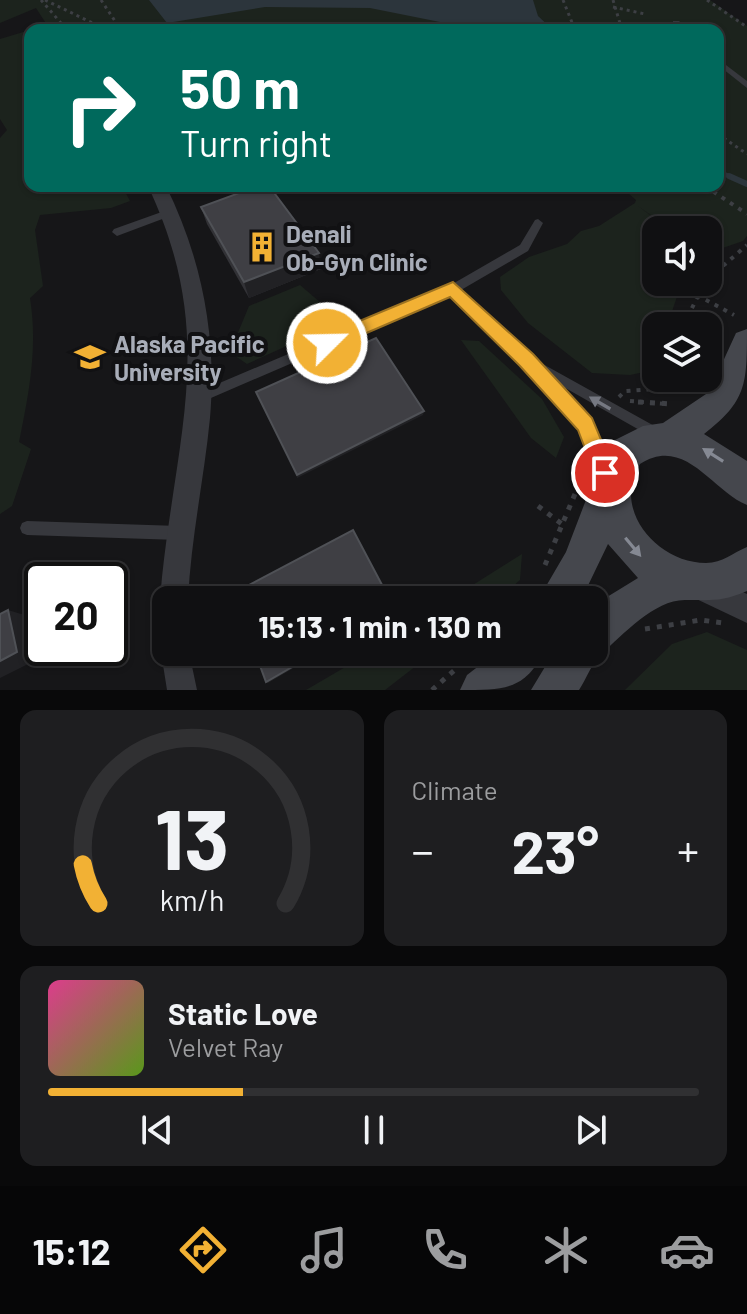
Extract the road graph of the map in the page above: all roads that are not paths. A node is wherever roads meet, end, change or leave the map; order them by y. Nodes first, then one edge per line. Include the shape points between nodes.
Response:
1 (724, 66) edge
2 (747, 85) edge
3 (160, 192) edge
4 (170, 213) junction
5 (538, 223) dead end
6 (117, 232) dead end
7 (453, 289) junction
8 (740, 329) edge
9 (527, 360) junction
10 (200, 397) junction
11 (669, 439) junction
12 (747, 487) edge
13 (610, 490) junction
14 (27, 528) dead end
15 (179, 533) junction
16 (747, 567) edge
17 (690, 582) junction
18 (175, 586) edge
19 (552, 586) edge
20 (608, 617) edge
21 (741, 618) edge
22 (178, 666) edge
23 (514, 666) edge
24 (570, 666) edge
25 (182, 690) edge
26 (482, 690) edge
27 (553, 690) edge

1 - 2 lane
3 - 4 street
4 - 6 lane
4 - 10 street via 197,314
5 - 7 lane via 524,248
7 - 9 lane
7 - 10 lane
8 - 11 main road via 721,403
11 -> 9 lane
9 - 13 lane via 585,424
10 - 15 street
12 -> 11 main road via 715,455
11 - 13 main road via 628,452 615,469
13 -> 17 main road via 613,514 625,539 645,560
13 - 19 main road via 580,566
14 - 15 lane
15 - 18 street
16 - 17 main road via 721,582
17 - 20 main road via 645,593
17 - 21 street
22 - 25 street
23 - 26 main road
24 - 27 main road

